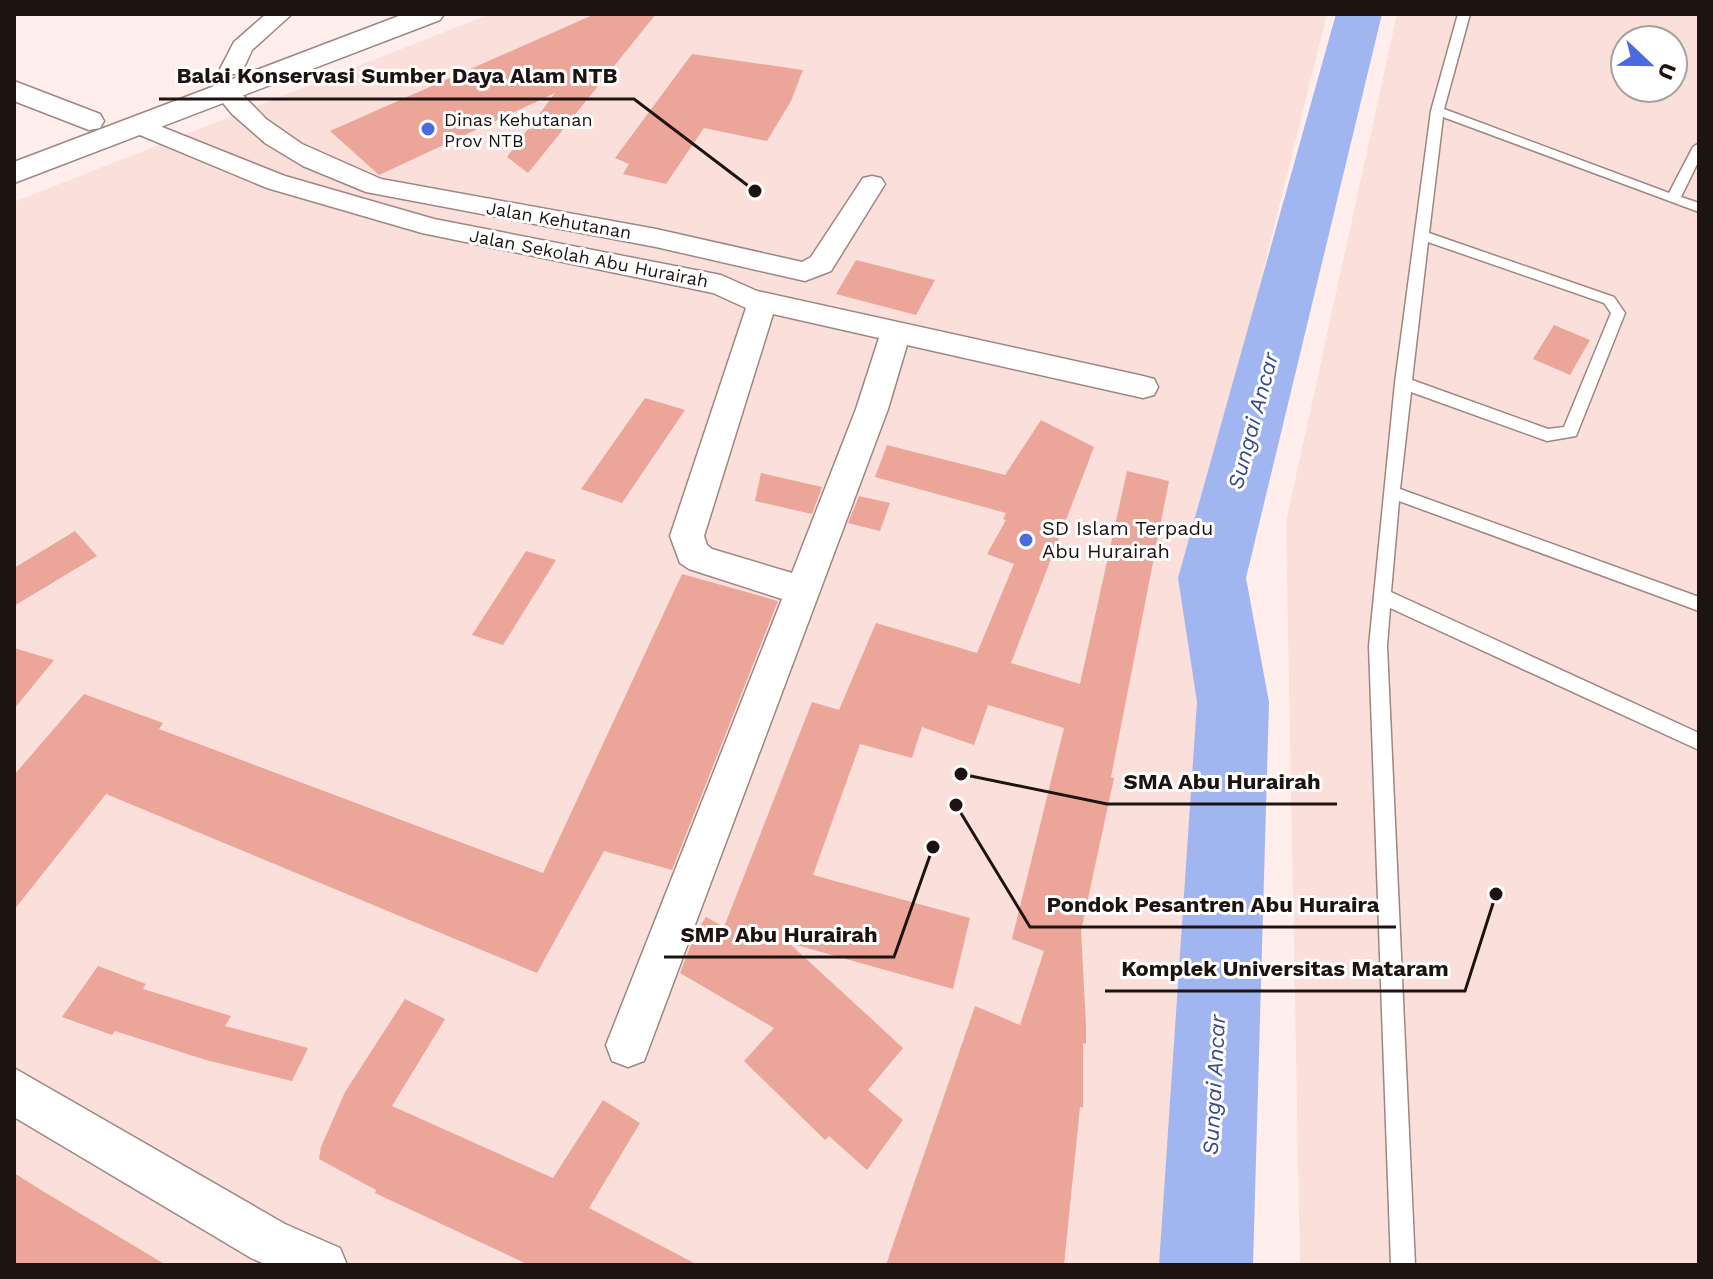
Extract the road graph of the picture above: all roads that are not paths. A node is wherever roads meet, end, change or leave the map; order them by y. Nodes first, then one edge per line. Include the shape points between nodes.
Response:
1 (280, 14) edge
2 (374, 14) edge
3 (430, 14) edge
4 (1464, 14) edge
5 (229, 81) junction
6 (14, 90) edge
7 (1437, 111) junction
8 (113, 127) junction
9 (1699, 147) edge
10 (14, 150) edge
11 (14, 173) edge
12 (872, 184) dead end
13 (1673, 199) junction
14 (1699, 208) edge
15 (1421, 235) junction
16 (756, 300) junction
17 (895, 334) junction
18 (1403, 383) junction
19 (1143, 387) dead end
20 (1391, 492) junction
21 (802, 591) junction
22 (1382, 596) junction
23 (1699, 604) edge
24 (1699, 742) edge
25 (628, 1045) dead end
26 (14, 1091) edge
27 (323, 1265) edge
28 (1403, 1265) edge

1 - 5 street via 242,47
2 - 5 main road
3 - 5 main road
4 - 7 lane
5 - 8 main road
5 - 8 main road
5 - 12 street, Jalan Kehutanan via 247,119 330,169 375,186 656,238 805,272 821,264
6 - 8 main road
7 - 13 lane
7 - 15 lane
8 - 10 main road
8 - 11 main road
8 - 16 street via 183,164 392,234 705,307
9 - 13 lane
13 - 14 lane
15 - 18 lane
15 - 18 lane via 1609,300 1618,313 1570,432 1547,435
16 - 17 street
16 - 21 street via 687,536 692,553 701,559
17 - 19 street
17 - 21 street
18 - 20 lane
20 - 22 lane
20 - 23 lane
21 - 25 street
22 - 24 lane
22 - 28 lane via 1378,646
26 - 27 street via 268,1241

